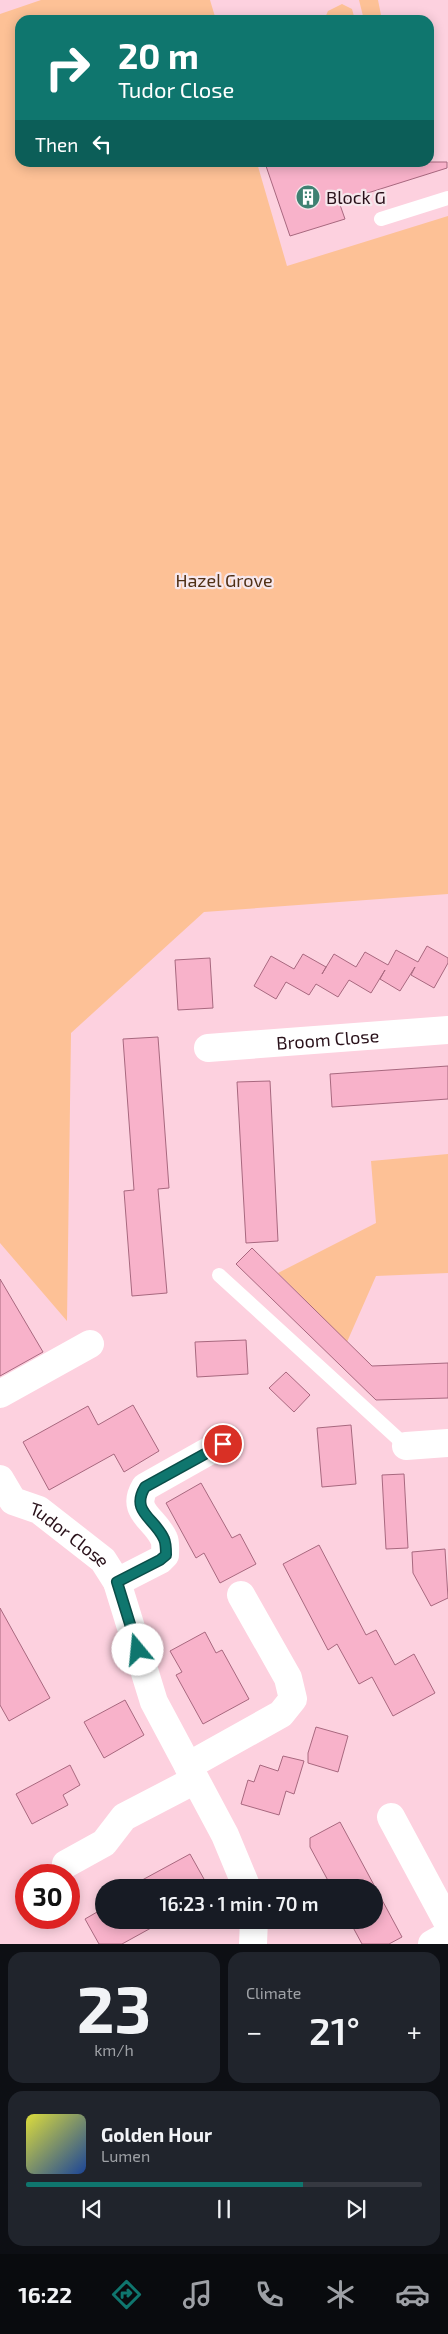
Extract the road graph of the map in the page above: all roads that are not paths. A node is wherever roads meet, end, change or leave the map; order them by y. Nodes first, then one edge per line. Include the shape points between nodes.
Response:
1 (448, 198) edge
2 (381, 219) dead end
3 (448, 1030) edge
4 (208, 1048) dead end
5 (220, 1275) dead end
6 (90, 1344) dead end
7 (0, 1394) edge
8 (448, 1443) edge
9 (223, 1444) dead end
10 (406, 1446) joint
11 (4, 1496) edge
12 (117, 1582) junction
13 (241, 1594) dead end
14 (191, 1773) junction
15 (391, 1817) dead end
16 (66, 1864) dead end
17 (243, 1879) edge
18 (448, 1923) edge
19 (254, 1929) edge
20 (448, 1936) edge
21 (253, 1944) edge
22 (432, 1944) edge

1 - 2 lane
3 - 4 street, Broom Close
5 - 10 lane
6 - 7 street
8 - 10 street
9 - 12 street, Tudor Close via 145,1487 140,1496 140,1506 164,1538 166,1555
11 - 12 street, Tudor Close via 39,1510 103,1560
12 - 14 street, Tudor Close via 154,1702
13 - 14 street via 288,1678 293,1699 281,1714
14 - 16 street via 124,1817 104,1843
14 - 17 street, Tudor Close via 225,1835
15 - 18 street
19 - 21 street
20 - 22 street

